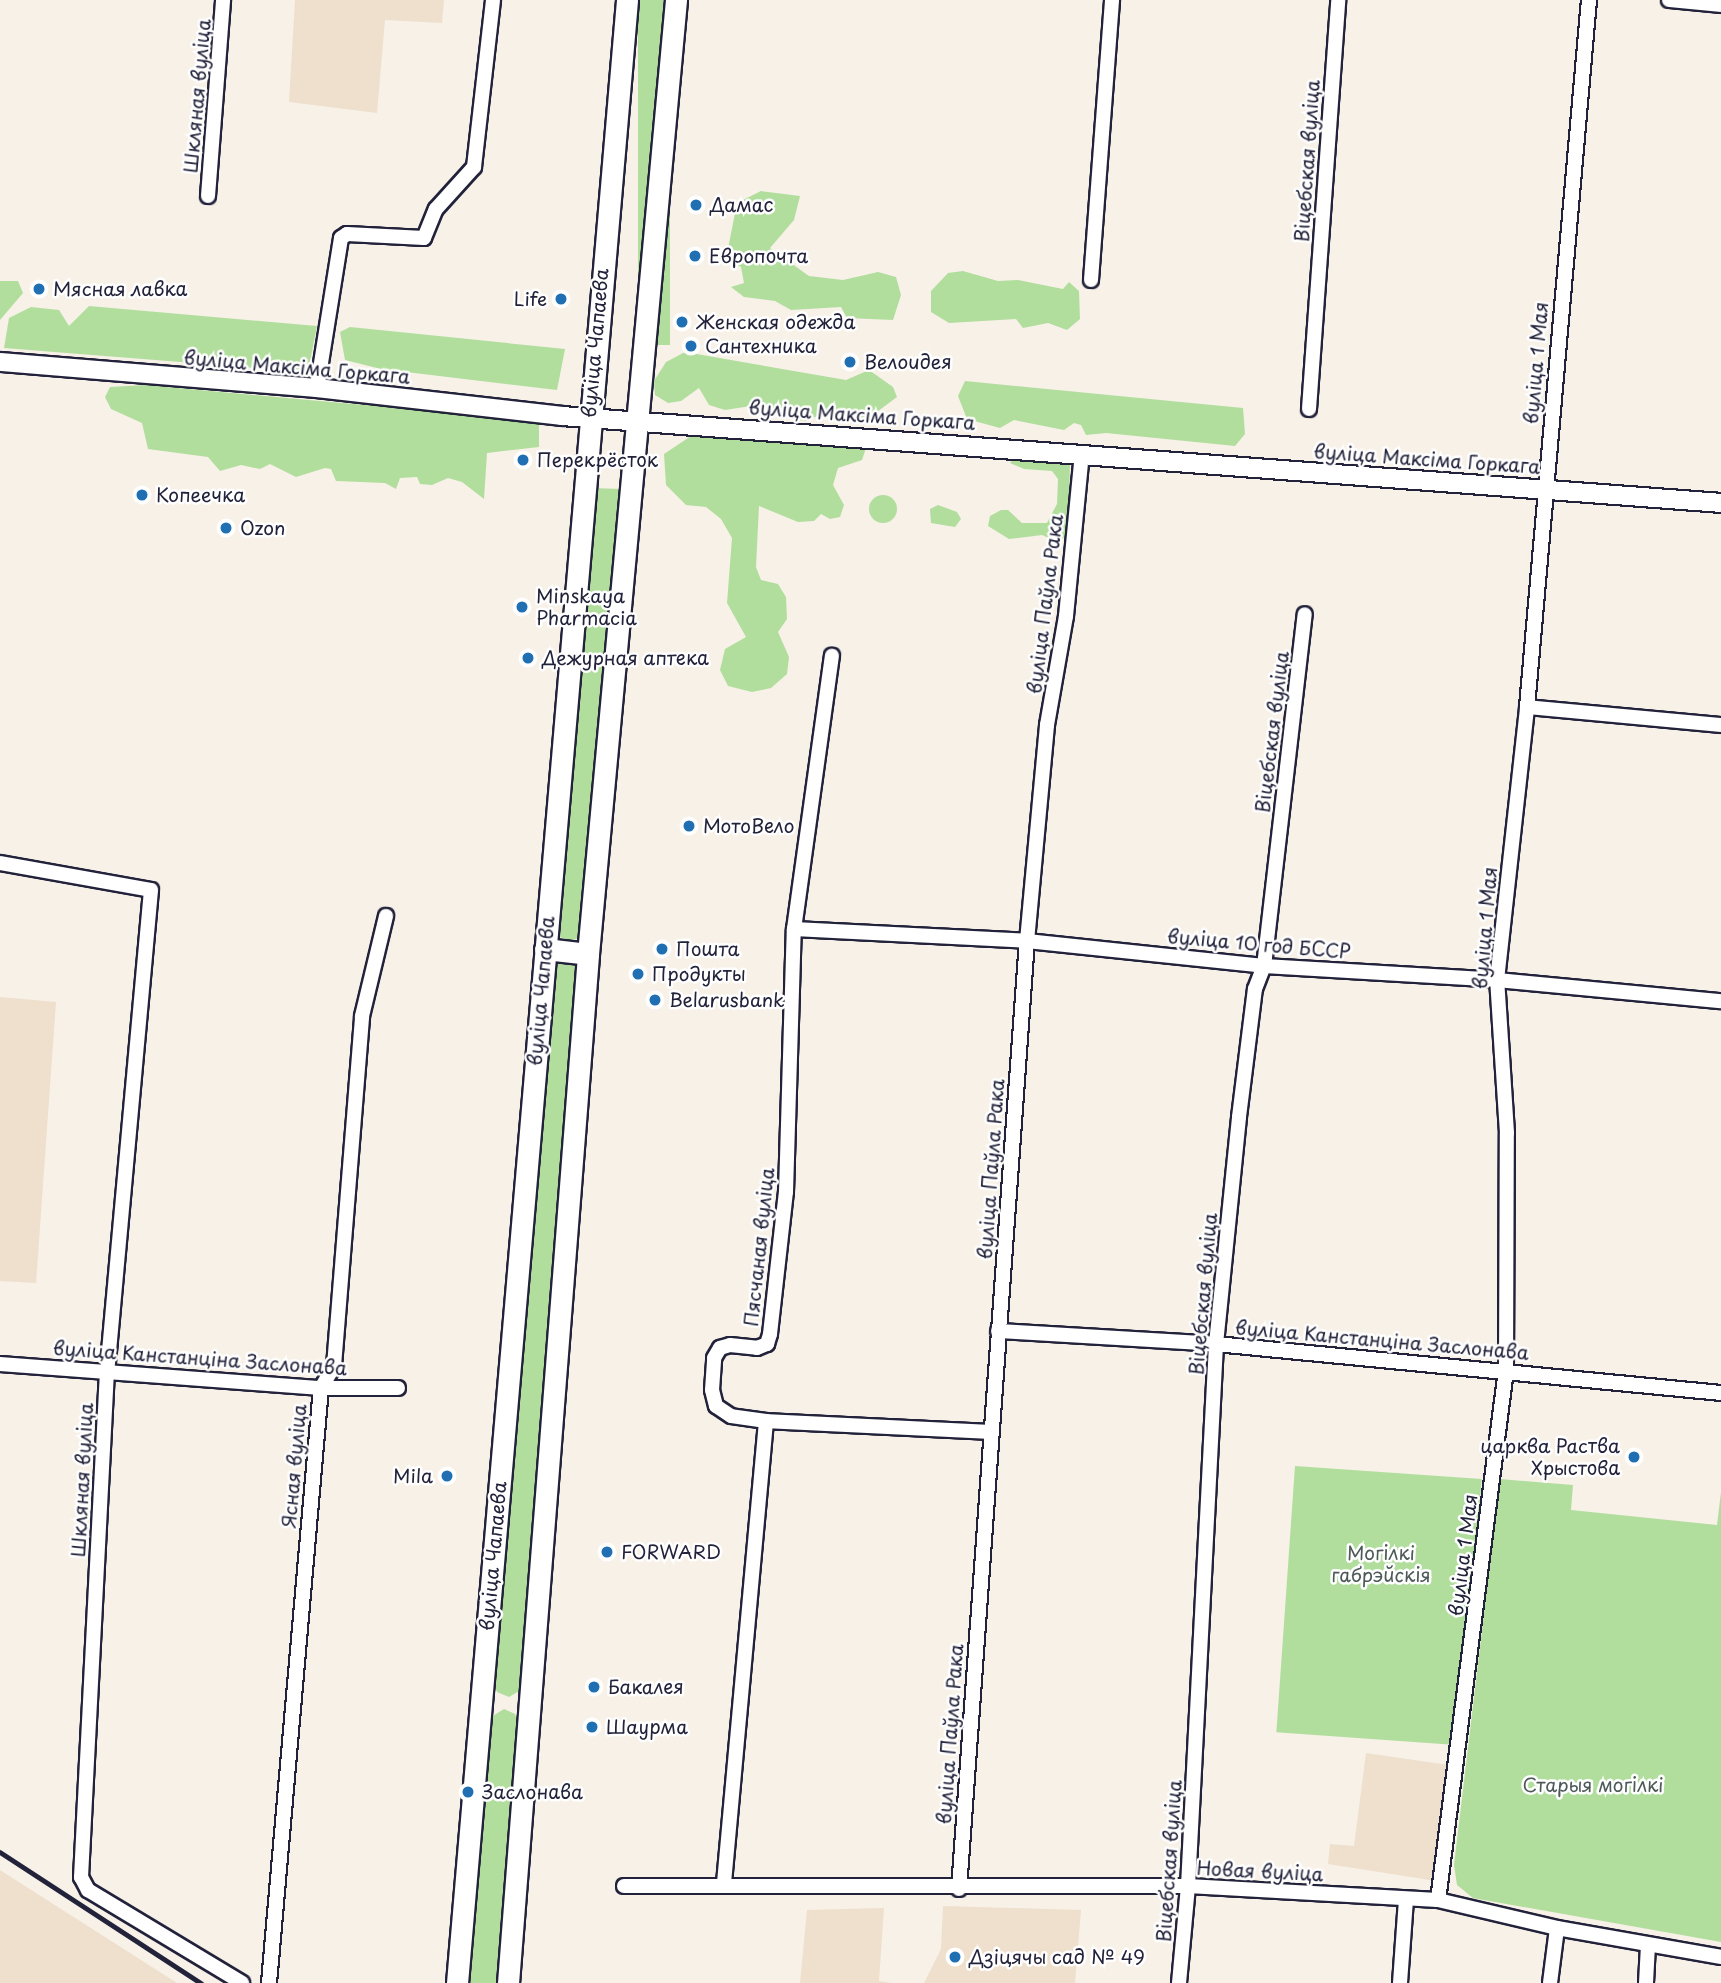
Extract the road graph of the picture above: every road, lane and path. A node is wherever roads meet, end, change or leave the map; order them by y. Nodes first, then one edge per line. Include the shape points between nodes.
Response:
1 (223, 0) edge
2 (493, 0) edge
3 (627, 0) edge
4 (676, 0) edge
5 (1112, 0) edge
6 (1338, 0) edge
7 (1589, 0) edge
8 (1669, 0) edge
9 (1721, 5) edge
10 (208, 196) dead end
11 (1091, 280) dead end
12 (0, 362) edge
13 (317, 388) junction
14 (1309, 409) dead end
15 (588, 418) junction
16 (637, 421) junction
17 (1082, 454) junction
18 (1543, 489) junction
19 (1721, 503) edge
20 (1305, 614) dead end
21 (832, 656) dead end
22 (1527, 708) junction
23 (1721, 725) edge
24 (0, 863) edge
25 (386, 916) dead end
26 (794, 929) junction
27 (1027, 941) junction
28 (545, 949) junction
29 (588, 954) junction
30 (1264, 966) junction
31 (1497, 979) junction
32 (1721, 1000) edge
33 (998, 1331) junction
34 (1216, 1344) junction
35 (0, 1364) edge
36 (1506, 1370) junction
37 (107, 1371) junction
38 (320, 1388) junction
39 (398, 1388) dead end
40 (1721, 1393) edge
41 (766, 1421) junction
42 (989, 1432) junction
43 (724, 1883) junction
44 (624, 1886) dead end
45 (1188, 1886) junction
46 (959, 1889) junction
47 (1406, 1899) junction
48 (1438, 1900) junction
49 (1557, 1928) junction
50 (1648, 1945) junction
51 (1721, 1957) edge
52 (242, 1983) edge
53 (269, 1983) edge
54 (457, 1983) edge
55 (508, 1983) edge
56 (1179, 1983) edge
57 (1400, 1983) edge
58 (1550, 1983) edge
59 (1646, 1983) edge

1 - 10 street, Шкляная вуліца
2 - 13 street via 474,167 436,209 424,238 346,234 341,238
3 - 15 main road, вуліца Чапаева
4 - 16 main road
5 - 11 street
6 - 14 street, Віцебская вуліца
7 - 18 street, вуліца 1 Мая
8 - 9 street
12 - 13 street, вуліца Максіма Горкага
13 - 15 street, вуліца Максіма Горкага
15 - 16 street, вуліца Максіма Горкага
15 - 28 main road, вуліца Чапаева
16 - 17 street, вуліца Максіма Горкага
16 - 29 main road
17 - 18 street, вуліца Максіма Горкага
17 - 27 street, вуліца Паўла Рака
18 - 19 street, вуліца Максіма Горкага
18 - 22 street, вуліца 1 Мая
20 - 30 street, Віцебская вуліца
21 - 26 street, Пясчаная вуліца
22 - 23 street
22 - 31 street, вуліца 1 Мая
24 - 37 street, Шкляная вуліца via 151,890
25 - 38 street, Ясная вуліца via 362,1016 334,1366
26 - 27 street, вуліца 10 год БССР
26 - 41 street, Пясчаная вуліца via 786,1192 770,1334 767,1345 757,1348 720,1348 714,1358 712,1390 716,1406 731,1416
27 - 30 street, вуліца 10 год БССР
27 - 33 street, вуліца Паўла Рака
28 - 29 main road
28 - 54 main road, вуліца Чапаева
29 - 55 main road
30 - 31 street, вуліца 10 год БССР
30 - 34 street, Віцебская вуліца via 1253,1002
31 - 32 street, вуліца 10 год БССР
31 - 36 street, вуліца 1 Мая via 1507,1133
33 - 34 street, вуліца Канстанціна Заслонава
33 - 42 street, вуліца Паўла Рака
34 - 36 street, вуліца Канстанціна Заслонава
34 - 45 street, Віцебская вуліца
35 - 37 street, вуліца Канстанціна Заслонава
36 - 40 street, вуліца Канстанціна Заслонава
36 - 48 street, вуліца 1 Мая
37 - 38 street, вуліца Канстанціна Заслонава
37 - 52 street, Шкляная вуліца via 82,1884
38 - 39 street, вуліца Канстанціна Заслонава
38 - 53 street, Ясная вуліца
41 - 42 street
41 - 43 street
42 - 46 street, вуліца Паўла Рака
43 - 44 street, Новая вуліца
43 - 46 street, Новая вуліца
45 - 46 street, Новая вуліца
45 - 47 street, Новая вуліца
45 - 56 street, Віцебская вуліца
47 - 48 street, Новая вуліца
47 - 57 street
48 - 49 street, Новая вуліца
49 - 50 street, Новая вуліца
49 - 58 street
50 - 51 street, Новая вуліца
50 - 59 street

